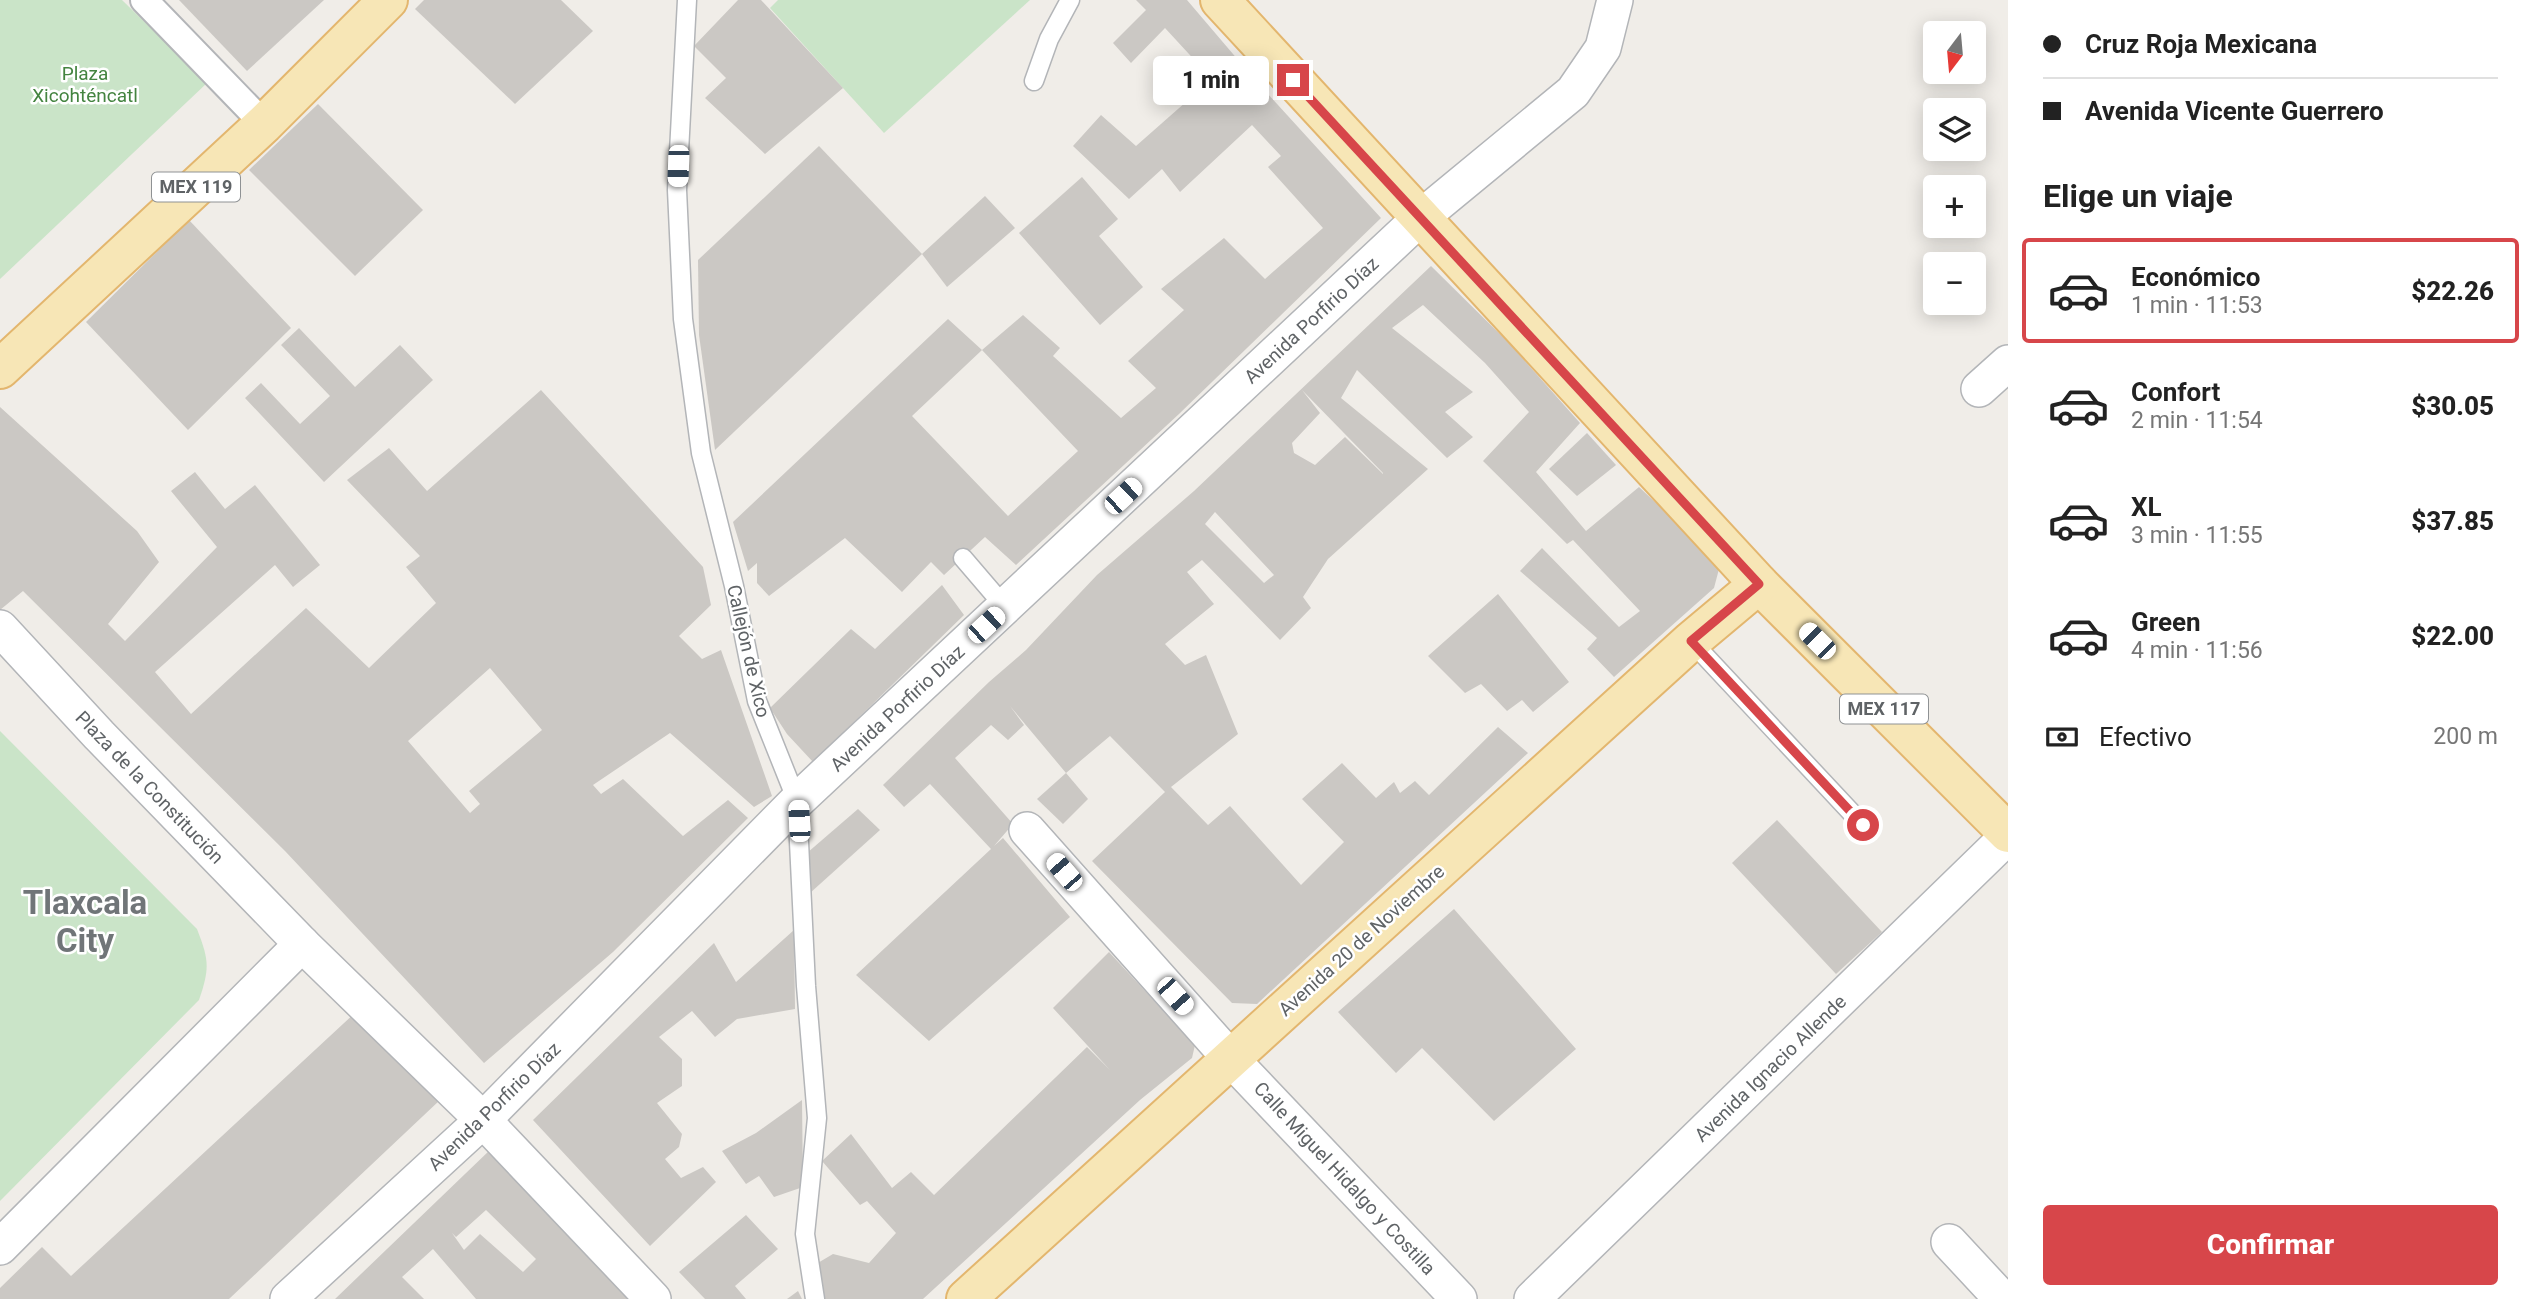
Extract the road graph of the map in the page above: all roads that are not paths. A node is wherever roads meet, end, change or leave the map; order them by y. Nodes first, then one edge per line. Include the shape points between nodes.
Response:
1 (144, 0) edge
2 (388, 0) edge
3 (687, 0) edge
4 (1070, 0) edge
5 (1220, 0) edge
6 (1615, 0) edge
7 (1034, 81) dead end
8 (264, 124) junction
9 (1419, 219) junction
10 (2008, 363) edge
11 (0, 369) edge
12 (1979, 389) dead end
13 (963, 558) dead end
14 (1759, 584) junction
15 (1005, 607) junction
16 (0, 628) edge
17 (1691, 641) junction
18 (797, 801) junction
19 (1863, 825) dead end
20 (1027, 830) dead end
21 (2008, 835) edge
22 (302, 944) junction
23 (1230, 1058) junction
24 (484, 1120) junction
25 (1949, 1242) dead end
26 (0, 1247) edge
27 (288, 1299) edge
28 (653, 1299) edge
29 (815, 1299) edge
30 (966, 1299) edge
31 (1459, 1299) edge
32 (1532, 1299) edge
33 (2002, 1299) edge

1 - 8 street
2 - 8 main road, MEX 119
3 - 18 lane, Callejón de Xico via 677,190 683,319 701,453 757,701
4 - 7 lane via 1049,38
5 - 9 main road
6 - 9 street, Avenida Porfirio Díaz via 1603,48 1573,92
8 - 11 main road, MEX 119
9 - 14 main road
9 - 15 street, Avenida Porfirio Díaz
10 - 12 street
13 - 15 lane
14 - 17 main road, Avenida 20 de Noviembre
14 - 21 main road, MEX 117
15 - 18 street, Avenida Porfirio Díaz
16 - 22 street, Plaza de la Constitución
17 - 19 lane
17 - 23 main road, Avenida 20 de Noviembre
18 - 24 street, Avenida Porfirio Díaz
18 - 29 lane, Callejón de Xico via 817,1118 805,1234
20 - 23 street, Calle Miguel Hidalgo y Costilla
21 - 32 street, Avenida Ignacio Allende
22 - 24 street, Plaza de la Constitución
22 - 26 street
23 - 30 main road, Avenida 20 de Noviembre
23 - 31 street, Calle Miguel Hidalgo y Costilla
24 - 27 street, Avenida Porfirio Díaz
24 - 28 street, Plaza de la Constitución
25 - 33 street

